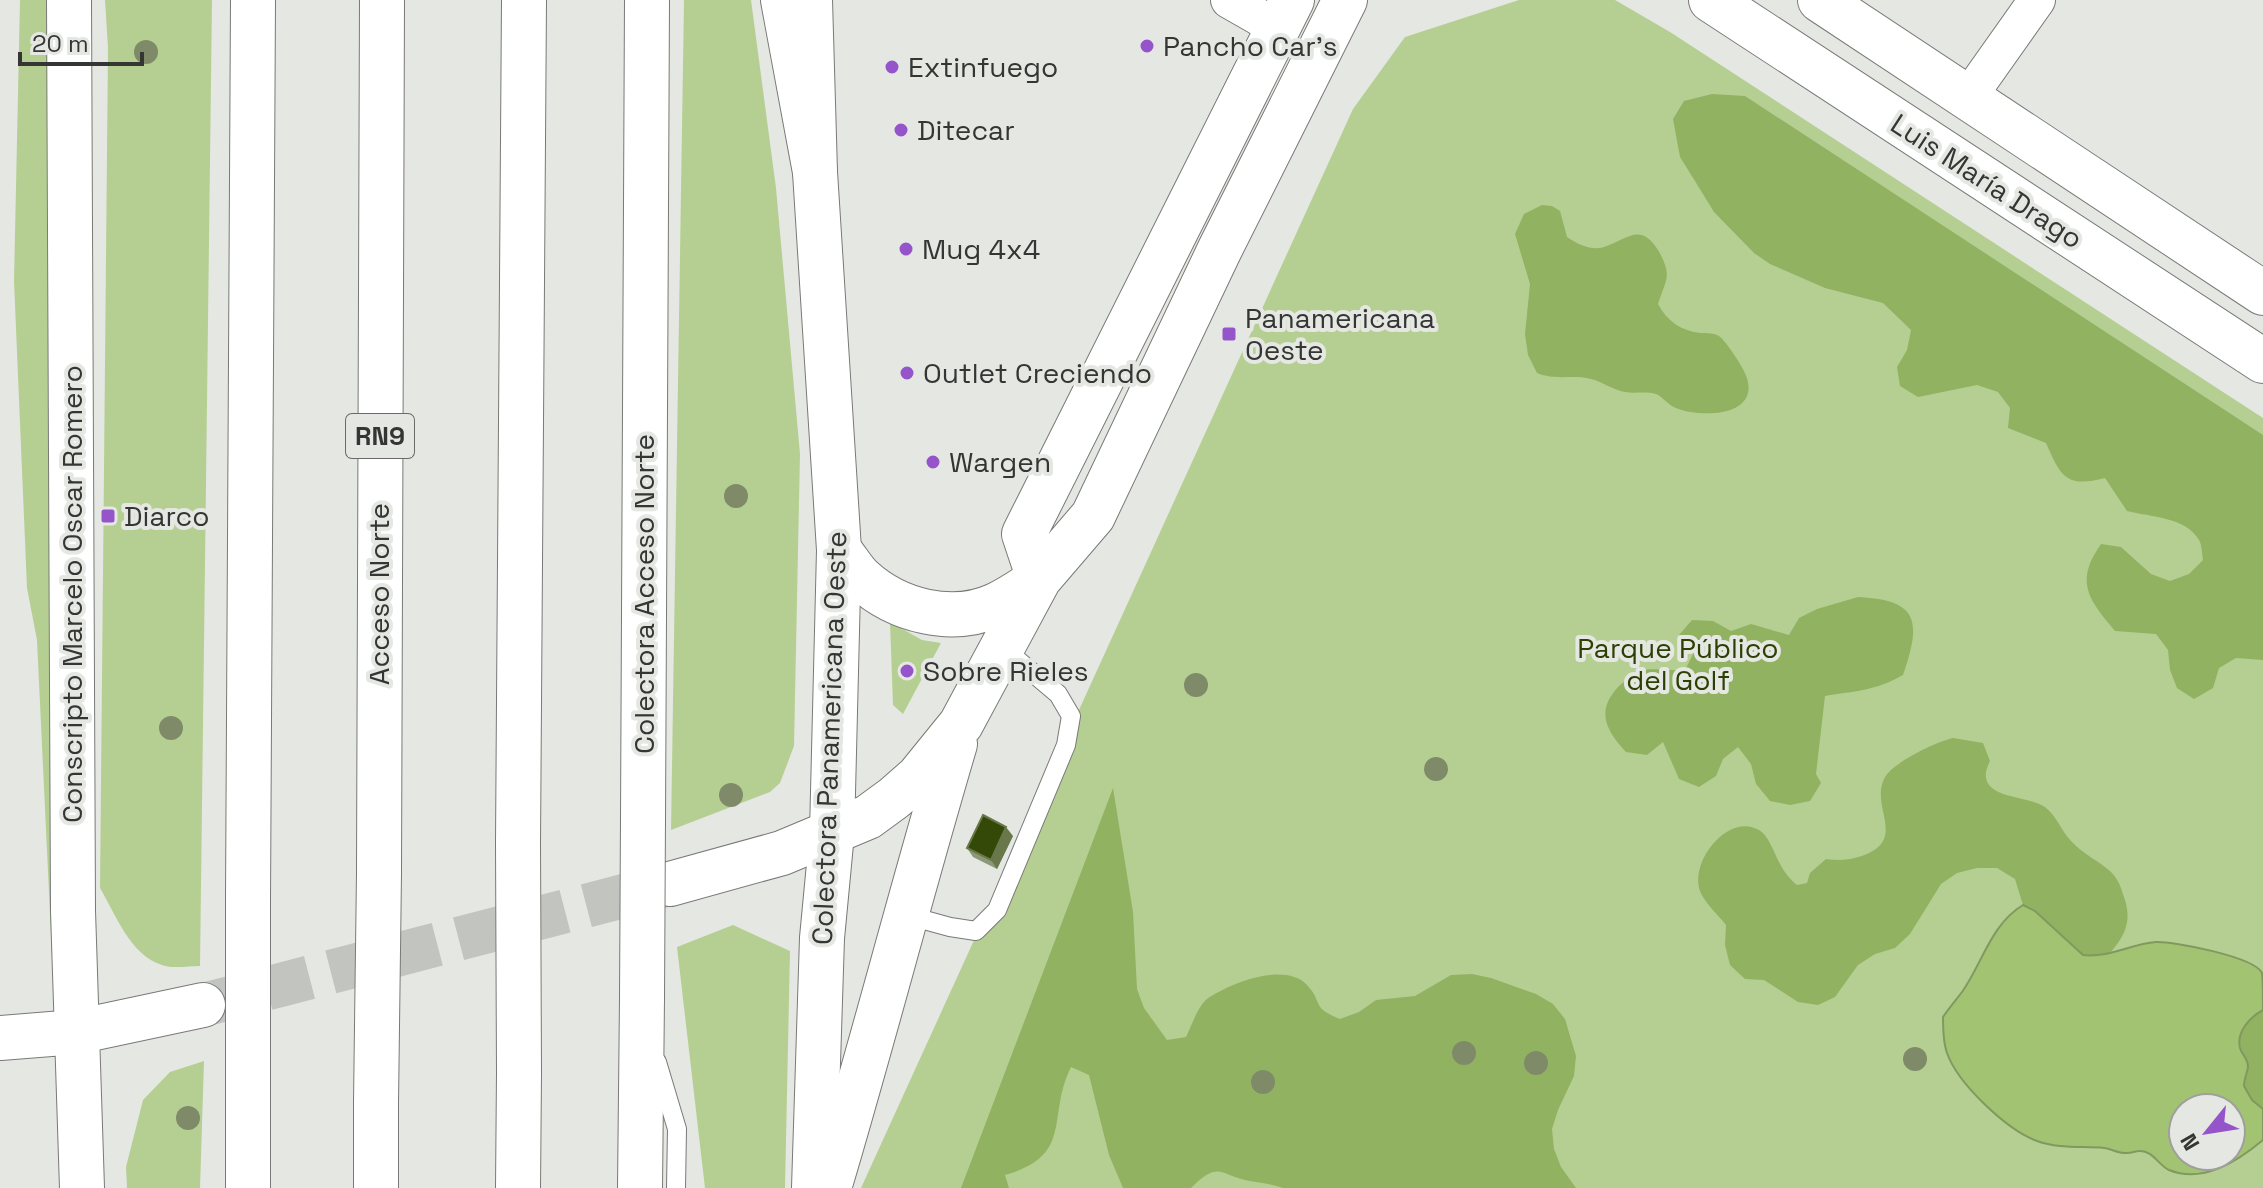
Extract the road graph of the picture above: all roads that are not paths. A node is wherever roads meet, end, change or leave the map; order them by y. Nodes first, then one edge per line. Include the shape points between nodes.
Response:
1 (69, 0) edge
2 (253, 0) edge
3 (382, 0) edge
4 (524, 0) edge
5 (647, 0) edge
6 (783, 0) edge
7 (810, 0) edge
8 (1229, 0) edge
9 (1368, 0) edge
10 (1711, 0) edge
11 (1820, 0) edge
12 (2037, 0) edge
13 (1285, 14) edge
14 (1338, 16) edge
15 (1967, 99) junction
16 (815, 172) junction
17 (2263, 293) edge
18 (2263, 361) edge
19 (839, 550) junction
20 (1039, 579) junction
21 (1002, 647) junction
22 (961, 724) junction
23 (832, 833) junction
24 (670, 884) tunnel mouth
25 (904, 914) junction
26 (642, 1003) junction
27 (203, 1005) tunnel mouth
28 (76, 1032) junction
29 (0, 1038) edge
30 (248, 1107) junction
31 (82, 1188) edge
32 (236, 1188) edge
33 (248, 1188) edge
34 (376, 1188) edge
35 (518, 1188) edge
36 (640, 1188) edge
37 (676, 1188) edge
38 (814, 1188) edge
39 (829, 1188) edge

1 - 28 main road, Conscripto Marcelo Oscar Romero
2 - 30 main road, bridge
3 - 34 main road, Acceso Norte / RN9, bridge
4 - 35 main road, bridge
5 - 26 main road, Colectora Acceso Norte, bridge
6 - 16 main road
7 - 16 main road, Colectora Panamericana Oeste
8 - 13 street
9 - 14 main road
10 - 18 main road, Luis María Drago
11 - 15 main road, Luis María Drago
12 - 15 street
13 - 20 main road via 1024,534
14 - 20 main road via 1093,516
15 - 17 main road, Luis María Drago
16 - 19 main road, Colectora Panamericana Oeste
19 - 20 main road via 874,589 901,605 932,613 964,614 994,606
19 - 23 main road, Colectora Panamericana Oeste
20 - 21 main road
21 - 22 main road
21 - 25 lane via 1058,694 1071,716 1066,745 997,910 976,931
22 - 23 main road via 894,798
22 - 25 main road
23 - 24 main road via 782,853
23 - 38 main road, Colectora Panamericana Oeste via 822,938
25 - 39 main road
26 - 36 main road, Colectora Acceso Norte
26 - 37 lane via 677,1129
27 - 28 main road
28 - 29 main road
28 - 31 main road, Conscripto Marcelo Oscar Romero
30 - 32 lane
30 - 33 main road

